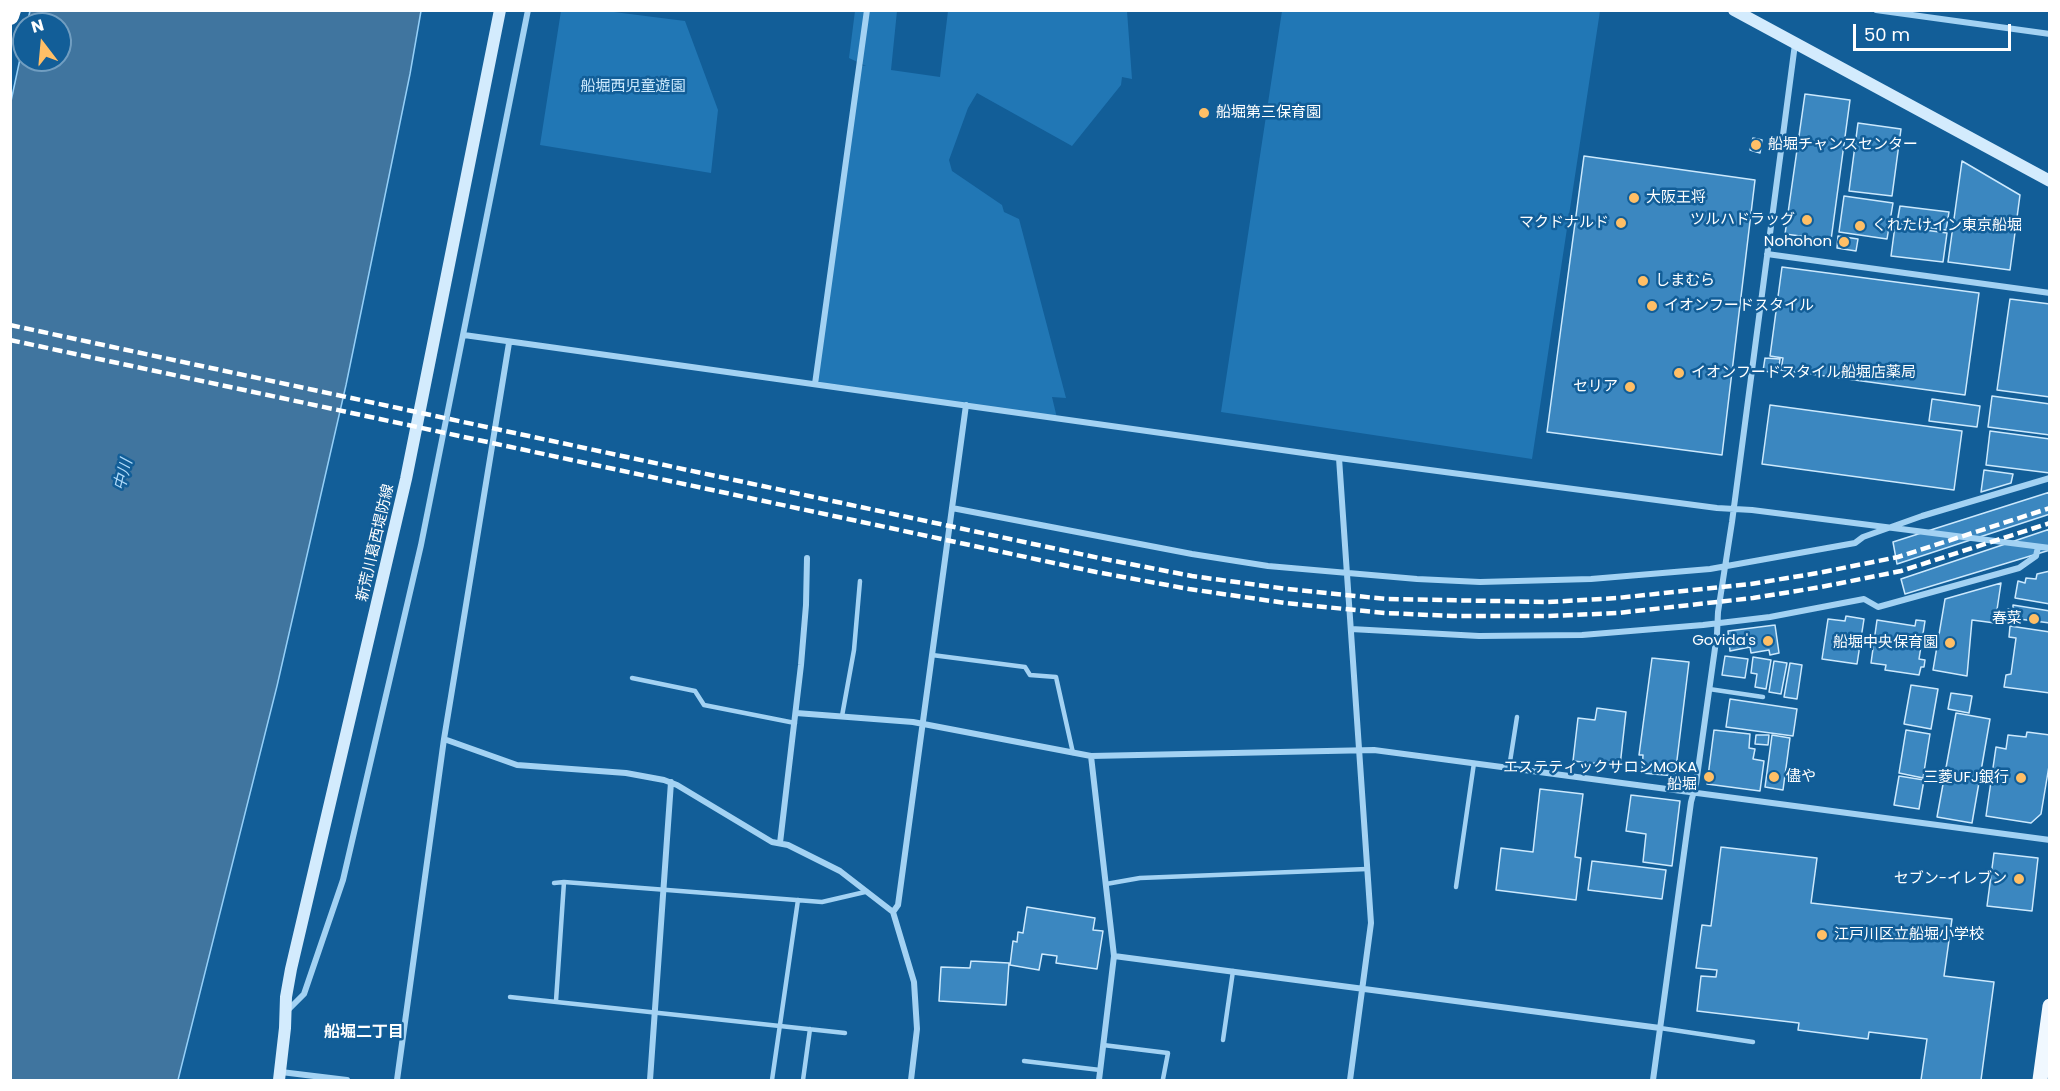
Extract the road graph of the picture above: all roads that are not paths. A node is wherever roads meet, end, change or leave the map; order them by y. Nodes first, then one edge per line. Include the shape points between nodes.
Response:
1 (12, 10) edge
2 (500, 10) edge
3 (528, 10) edge
4 (867, 10) edge
5 (1734, 10) edge
6 (1876, 10) edge
7 (10, 16) edge
8 (2049, 34) edge
9 (1795, 44) junction
10 (2049, 181) edge
11 (1767, 254) junction
12 (2049, 293) edge
13 (464, 335) junction
14 (509, 343) junction
15 (815, 384) junction
16 (966, 405) junction
17 (1339, 458) junction
18 (2049, 478) edge
19 (952, 508) junction
20 (1734, 510) junction
21 (1889, 528) junction
22 (2038, 547) junction
23 (2049, 548) edge
24 (807, 558) dead end
25 (1725, 567) junction
26 (1347, 573) junction
27 (860, 580) dead end
28 (1718, 623) junction
29 (1351, 629) junction
30 (932, 655) junction
31 (632, 678) dead end
32 (1709, 689) junction
33 (1764, 697) dead end
34 (796, 713) junction
35 (842, 716) junction
36 (1516, 717) dead end
37 (795, 723) junction
38 (923, 724) junction
39 (444, 739) junction
40 (1359, 750) junction
41 (1073, 753) junction
42 (1091, 756) junction
43 (1474, 763) junction
44 (1509, 768) junction
45 (671, 782) junction
46 (1694, 793) junction
47 (2049, 840) edge
48 (780, 843) junction
49 (1367, 869) junction
50 (564, 882) junction
51 (554, 883) dead end
52 (1106, 884) junction
53 (1456, 887) dead end
54 (663, 890) junction
55 (865, 892) junction
56 (798, 900) junction
57 (893, 912) junction
58 (1114, 956) junction
59 (1233, 971) junction
60 (1362, 989) junction
61 (510, 997) dead end
62 (556, 1002) junction
63 (2049, 1005) edge
64 (286, 1012) junction
65 (655, 1012) junction
66 (780, 1026) junction
67 (1660, 1028) junction
68 (810, 1029) junction
69 (845, 1033) dead end
70 (1223, 1040) dead end
71 (1753, 1042) dead end
72 (1103, 1045) junction
73 (1024, 1061) dead end
74 (1100, 1070) junction
75 (280, 1076) edge
76 (1162, 1078) dead end
77 (347, 1080) edge
78 (397, 1080) edge
79 (650, 1080) edge
80 (772, 1080) edge
81 (803, 1080) edge
82 (911, 1080) edge
83 (1099, 1080) edge
84 (1350, 1080) edge
85 (1653, 1080) edge
86 (2040, 1080) edge

1 - 7 highway
2 - 64 main road, 新荒川葛西堤防線 via 406,479 291,969
3 - 13 street
4 - 15 street
5 - 9 main road
6 - 8 street
9 - 10 main road
9 - 11 street
11 - 12 street
11 - 20 street
13 - 14 street
13 - 64 street via 421,545 343,880 304,994
14 - 15 street
14 - 39 street
15 - 16 street
16 - 17 street
16 - 19 street
17 - 20 street
17 - 26 street
18 - 21 street
19 - 26 street via 1192,554
19 - 30 street
20 - 21 street
20 - 25 street
21 - 22 street
21 - 25 street via 1856,543
22 - 23 street
22 - 28 street via 2036,556 2019,568 1878,608 1864,599
24 - 34 street
25 - 26 street via 1591,579 1480,582
25 - 28 street
26 - 29 street
27 - 35 lane via 854,650
28 - 29 street via 1524,636
28 - 32 street
29 - 40 street
30 - 38 street
30 - 41 lane via 1025,667 1030,675 1056,677
31 - 37 lane via 695,691 704,705
32 - 33 lane
32 - 46 street
34 - 35 street
34 - 37 street
35 - 38 street
36 - 44 lane
37 - 48 street
38 - 41 street
38 - 57 street via 898,905
39 - 45 street via 517,765 626,773
39 - 78 street
40 - 42 street
40 - 43 street
40 - 49 street
41 - 42 street
42 - 52 street
43 - 44 street
43 - 53 lane
44 - 46 street
45 - 48 street via 772,842
45 - 54 street
46 - 47 street
46 - 67 street
48 - 55 street via 840,871
49 - 52 lane via 1140,878
49 - 60 street via 1371,923
50 - 51 lane
50 - 54 lane
50 - 62 lane
52 - 58 street
54 - 56 lane
54 - 65 street
55 - 56 lane via 822,902
55 - 57 street
56 - 66 lane
57 - 82 street via 914,982 917,1029
58 - 59 street
58 - 72 street
59 - 60 street
59 - 70 lane
60 - 67 street
60 - 84 street
61 - 62 lane
62 - 65 lane
63 - 86 main road
64 - 75 main road, 新荒川葛西堤防線
65 - 66 lane
65 - 79 street
66 - 68 lane
66 - 80 lane
67 - 71 lane
67 - 85 street
68 - 69 lane
68 - 81 lane
72 - 74 street
72 - 76 lane via 1167,1053
73 - 74 lane
74 - 83 street
75 - 77 street

